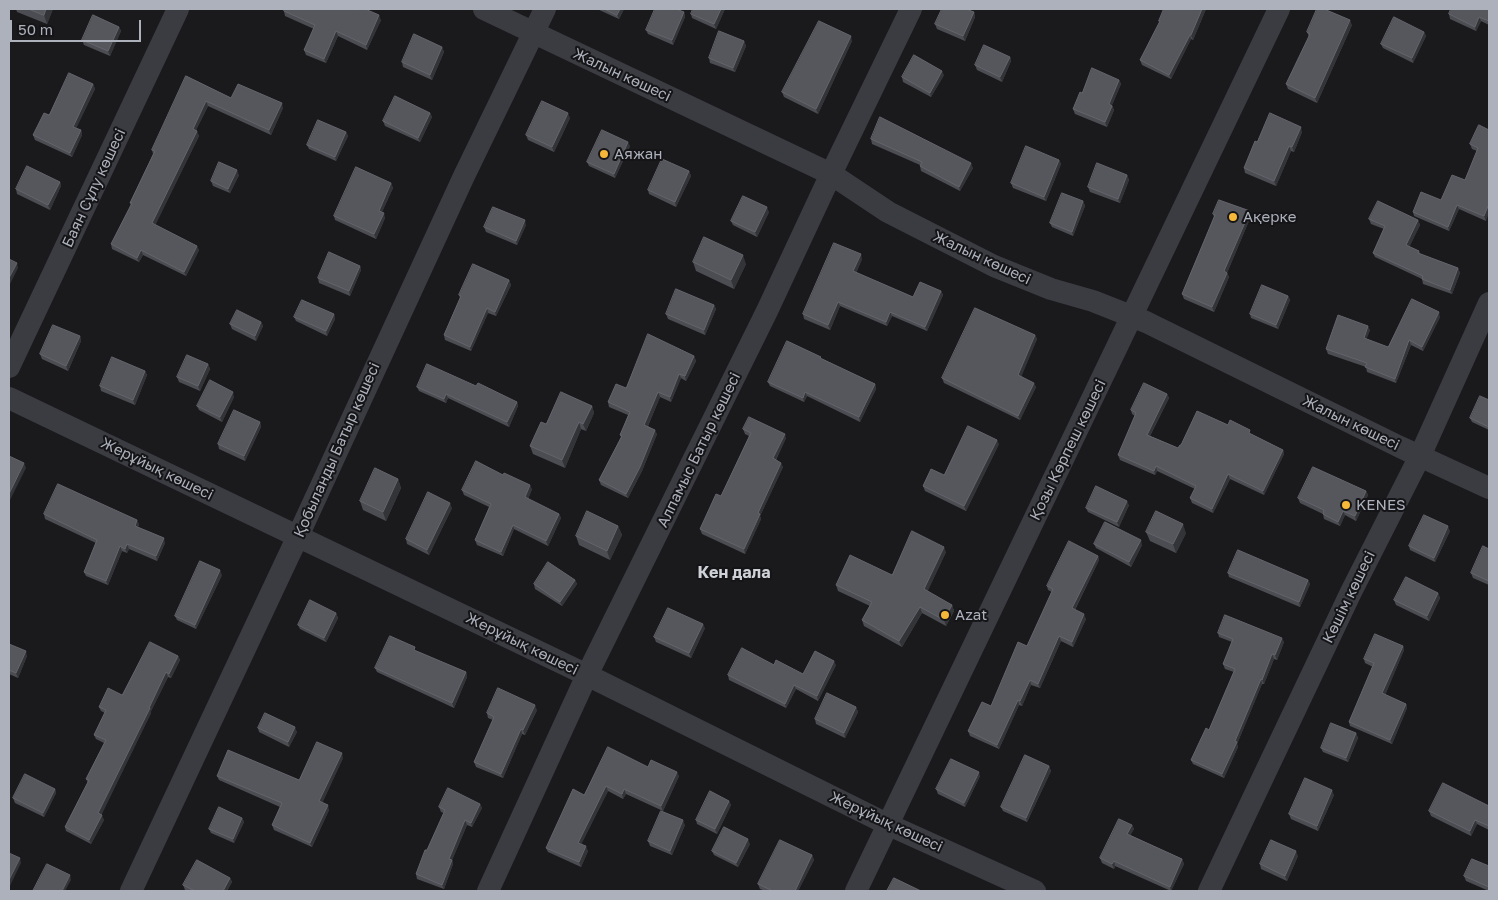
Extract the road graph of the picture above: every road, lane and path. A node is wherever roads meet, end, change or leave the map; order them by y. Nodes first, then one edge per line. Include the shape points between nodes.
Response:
1 (178, 9) edge
2 (484, 9) edge
3 (545, 9) edge
4 (911, 9) edge
5 (1279, 9) edge
6 (534, 33) junction
7 (831, 174) junction
8 (1489, 303) edge
9 (1132, 316) junction
10 (9, 367) edge
11 (9, 398) edge
12 (1420, 456) junction
13 (1489, 488) edge
14 (298, 536) junction
15 (588, 675) junction
16 (889, 825) junction
17 (131, 891) edge
18 (488, 891) edge
19 (856, 891) edge
20 (1035, 891) edge
21 (1209, 891) edge

1 - 10 street, Баян Сұлу көшесі
2 - 6 street, Жалын көшесі
3 - 6 street, Қобыланды Батыр көшесі
4 - 7 street, Алпамыс Батыр көшесі
5 - 9 street, Қозы Көрпеш көшесі
6 - 7 street, Жалын көшесі
6 - 14 street, Қобыланды Батыр көшесі via 464,176
7 - 9 street, Жалын көшесі via 888,212 986,262 1051,289
7 - 15 street, Алпамыс Батыр көшесі
8 - 12 street, Көшім көшесі
9 - 12 street, Жалын көшесі
9 - 16 street, Қозы Көрпеш көшесі
11 - 14 street, Жерұйық көшесі
12 - 13 street, Жалын көшесі
12 - 21 street, Көшім көшесі via 1351,592
14 - 15 street, Жерұйық көшесі
14 - 17 street, Қобыланды Батыр көшесі
15 - 16 street, Жерұйық көшесі
15 - 18 street, Алпамыс Батыр көшесі
16 - 19 street, Қозы Көрпеш көшесі
16 - 20 street, Жерұйық көшесі

